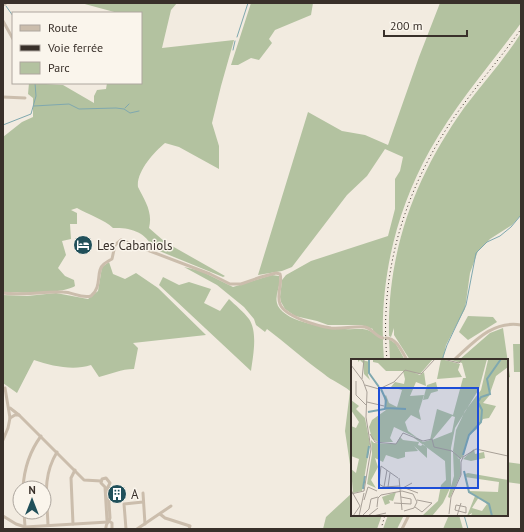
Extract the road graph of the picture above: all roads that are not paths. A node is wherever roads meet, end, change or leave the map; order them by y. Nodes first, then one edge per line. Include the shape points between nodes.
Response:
1 (6, 3) edge
2 (3, 5) edge
3 (3, 21) edge
4 (12, 37) edge
5 (3, 97) edge
6 (24, 98) dead end
7 (3, 293) edge
8 (521, 325) edge
9 (406, 359) edge
10 (455, 359) edge
11 (5, 388) dead end
12 (9, 408) junction
13 (17, 415) junction
14 (10, 418) junction
15 (41, 436) junction
16 (3, 440) edge
17 (57, 452) junction
18 (75, 470) junction
19 (24, 480) edge
20 (101, 481) junction
21 (143, 493) dead end
22 (143, 502) junction
23 (171, 506) dead end
24 (160, 514) junction
25 (3, 516) edge
26 (408, 516) edge
27 (24, 520) edge
28 (108, 522) junction
29 (73, 524) junction
30 (145, 524) junction
31 (48, 525) junction
32 (24, 527) junction
33 (106, 529) edge
34 (112, 529) edge
35 (126, 529) edge
36 (137, 529) edge
37 (189, 529) edge
38 (402, 529) edge

1 - 2 street
3 - 4 street
5 - 6 street
7 - 9 street via 28,295 55,291 91,296 98,287 100,269 112,259 115,245 121,240 230,284 241,284 280,274 278,298 283,310 288,314 331,328 367,328 380,337 393,339
8 - 10 street via 504,325 491,329
11 - 12 street
12 - 13 street
12 - 14 street
13 - 14 street
13 - 15 street
14 - 16 street
15 - 17 street
15 - 19 street via 31,452
17 - 18 street
17 - 31 street via 50,463 45,486
18 - 20 street via 84,480
18 - 29 street via 71,478
20 - 28 street via 105,487
20 - 28 street via 107,478 110,483
21 - 22 street
22 - 30 street
22 - 35 street via 124,504
23 - 24 street
24 - 30 street
24 - 37 street via 190,526
25 - 32 street
26 - 38 street
27 - 32 street
28 - 29 street
28 - 33 street
28 - 34 street via 112,523
29 - 31 street
30 - 36 street
31 - 32 street

